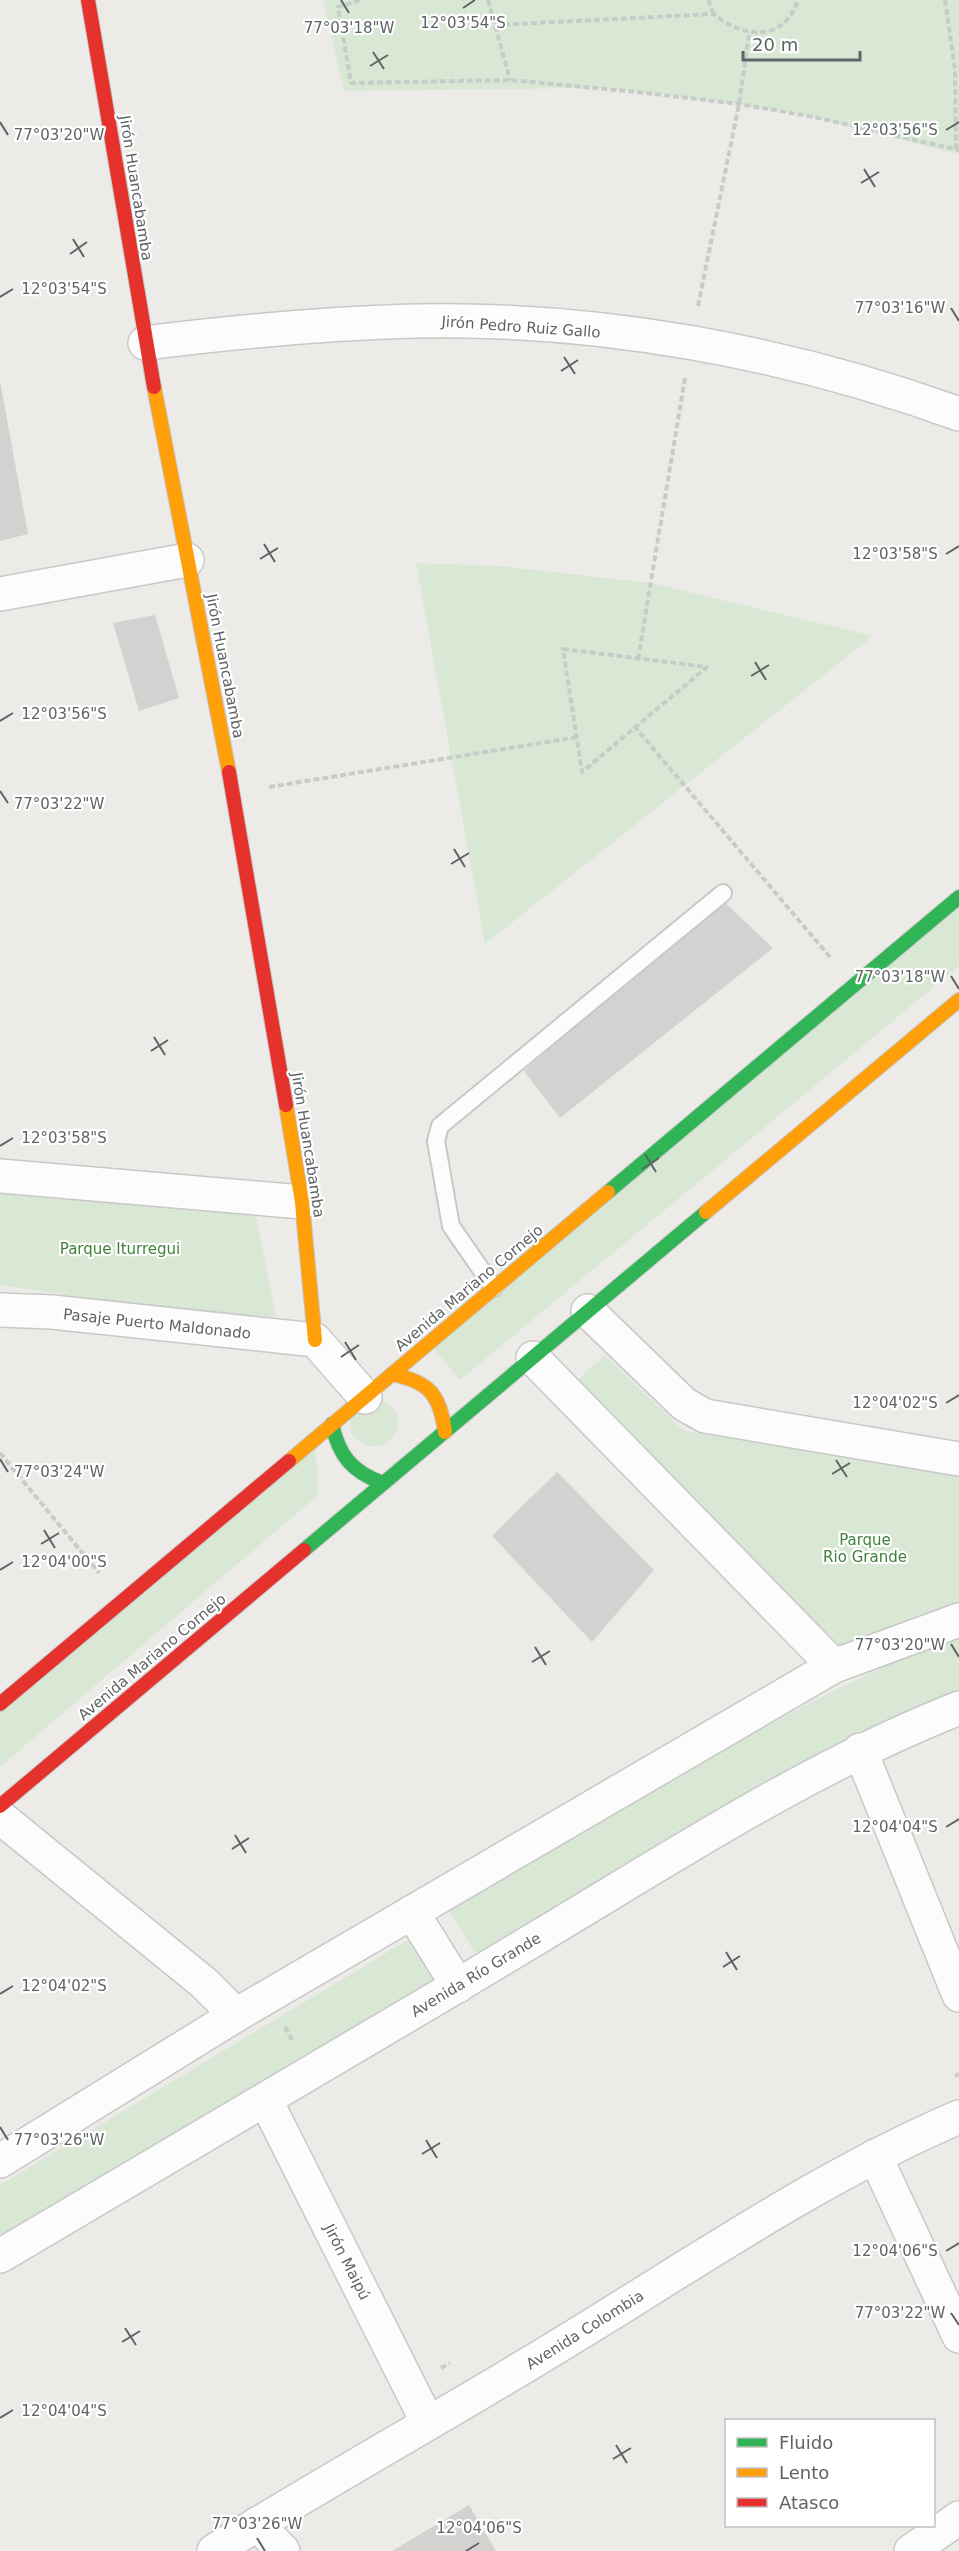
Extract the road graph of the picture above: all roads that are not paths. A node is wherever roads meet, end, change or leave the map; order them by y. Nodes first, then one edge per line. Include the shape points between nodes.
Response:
1 (88, 0) edge
2 (145, 343) junction
3 (959, 414) edge
4 (187, 560) junction
5 (0, 594) edge
6 (723, 893) dead end
7 (959, 897) edge
8 (958, 1003) edge
9 (0, 1176) edge
10 (302, 1202) junction
11 (494, 1288) junction
12 (0, 1310) edge
13 (588, 1311) junction
14 (315, 1340) junction
15 (533, 1358) junction
16 (392, 1374) junction
17 (365, 1397) junction
18 (332, 1424) junction
19 (445, 1432) junction
20 (959, 1459) edge
21 (383, 1483) junction
22 (959, 1620) edge
23 (834, 1666) junction
24 (0, 1704) edge
25 (959, 1708) edge
26 (860, 1750) junction
27 (0, 1806) edge
28 (0, 1817) edge
29 (412, 1912) junction
30 (458, 1986) junction
31 (959, 1995) edge
32 (236, 2015) junction
33 (266, 2101) junction
34 (959, 2117) edge
35 (875, 2156) junction
36 (0, 2161) edge
37 (0, 2256) edge
38 (959, 2336) edge
39 (428, 2424) junction
40 (959, 2518) edge
41 (257, 2524) junction
42 (214, 2551) edge
43 (283, 2551) edge
44 (912, 2551) edge

1 - 2 main road, Jirón Huancabamba
2 - 3 street, Jirón Pedro Ruiz Gallo via 281,327 395,322 555,326 691,342 789,361 882,386
2 - 4 main road, Jirón Huancabamba
4 - 5 street
4 - 10 main road, Jirón Huancabamba via 233,793
6 - 11 lane via 440,1126 436,1141 451,1226
7 - 11 main road, Avenida Mariano Cornejo
8 - 13 main road, Avenida Mariano Cornejo
9 - 10 street
10 - 14 main road, Jirón Huancabamba
11 - 16 main road, Avenida Mariano Cornejo
12 - 14 street, Pasaje Puerto Maldonado
13 - 15 main road, Avenida Mariano Cornejo
13 - 20 street via 684,1404 705,1416
14 - 17 street
15 - 19 main road, Avenida Mariano Cornejo
15 - 23 street
16 - 17 main road, Avenida Mariano Cornejo
16 - 19 main road via 416,1378 433,1391 443,1409
17 - 18 main road, Avenida Mariano Cornejo
18 - 21 main road via 336,1446 346,1464 363,1477
18 - 24 main road, Avenida Mariano Cornejo
19 - 21 main road, Avenida Mariano Cornejo
21 - 27 main road, Avenida Mariano Cornejo
22 - 23 street
23 - 29 street
25 - 26 street, Avenida Río Grande
26 - 30 street, Avenida Río Grande via 759,1805
26 - 31 street
28 - 32 street via 204,1983
29 - 30 street
29 - 32 street
30 - 33 street, Avenida Río Grande
32 - 36 street
33 - 37 street, Avenida Río Grande
33 - 39 street, Jirón Maipú
34 - 35 street, Avenida Colombia
35 - 38 street
35 - 39 street, Avenida Colombia
39 - 41 street, Avenida Colombia
40 - 44 street
41 - 42 street, Avenida Colombia
41 - 43 street

